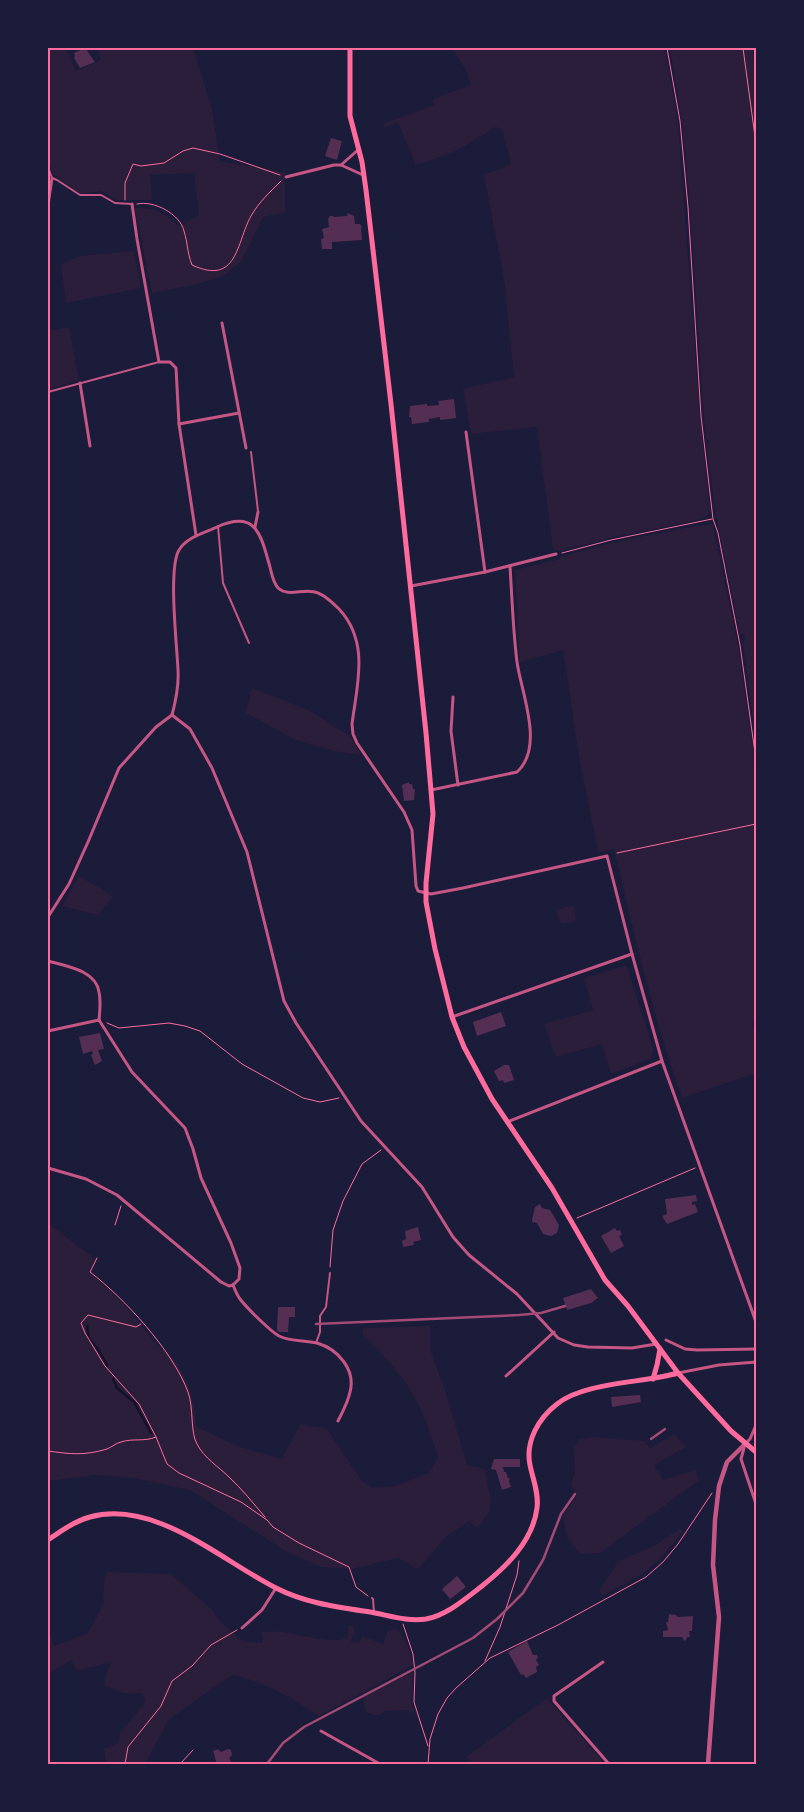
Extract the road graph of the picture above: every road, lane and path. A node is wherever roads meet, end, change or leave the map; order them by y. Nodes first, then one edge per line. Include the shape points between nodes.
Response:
1 (350, 48) edge
2 (667, 48) edge
3 (743, 48) edge
4 (756, 144) edge
5 (359, 149) junction
6 (341, 165) junction
7 (48, 167) edge
8 (364, 176) junction
9 (286, 177) junction
10 (52, 178) junction
11 (125, 201) dead end
12 (132, 204) junction
13 (48, 205) edge
14 (222, 323) dead end
15 (159, 362) junction
16 (80, 383) junction
17 (48, 392) edge
18 (239, 413) junction
19 (179, 424) junction
20 (466, 432) dead end
21 (90, 446) dead end
22 (246, 448) dead end
23 (251, 452) dead end
24 (258, 512) joint
25 (713, 519) junction
26 (218, 526) junction
27 (255, 527) junction
28 (196, 535) junction
29 (556, 554) joint
30 (510, 566) junction
31 (485, 572) junction
32 (410, 586) junction
33 (249, 642) dead end
34 (453, 697) dead end
35 (172, 715) junction
36 (756, 760) edge
37 (458, 785) junction
38 (431, 790) junction
39 (756, 824) edge
40 (618, 853) dead end
41 (425, 893) junction
42 (48, 917) edge
43 (632, 954) junction
44 (48, 960) edge
45 (452, 1017) junction
46 (99, 1020) junction
47 (48, 1031) edge
48 (662, 1061) junction
49 (344, 1094) junction
50 (506, 1122) junction
51 (384, 1147) junction
52 (701, 1166) junction
53 (48, 1168) edge
54 (123, 1200) junction
55 (572, 1221) junction
56 (115, 1225) dead end
57 (97, 1258) dead end
58 (330, 1273) joint
59 (234, 1285) junction
60 (756, 1322) edge
61 (142, 1323) junction
62 (554, 1332) junction
63 (666, 1340) dead end
64 (316, 1343) junction
65 (658, 1347) junction
66 (756, 1349) edge
67 (756, 1362) edge
68 (678, 1373) junction
69 (506, 1376) dead end
70 (652, 1379) junction
71 (338, 1421) dead end
72 (756, 1425) edge
73 (155, 1437) junction
74 (745, 1444) junction
75 (48, 1450) edge
76 (756, 1452) edge
77 (705, 1503) dead end
78 (756, 1504) edge
79 (266, 1520) junction
80 (48, 1540) edge
81 (515, 1554) junction
82 (276, 1588) junction
83 (372, 1598) joint
84 (374, 1612) junction
85 (403, 1626) dead end
86 (242, 1628) joint
87 (485, 1662) junction
88 (603, 1662) dead end
89 (321, 1731) dead end
90 (429, 1748) junction
91 (192, 1750) dead end
92 (125, 1764) edge
93 (180, 1764) edge
94 (380, 1764) edge
95 (428, 1764) edge
96 (609, 1764) edge
97 (708, 1764) edge

1 - 5 main road via 350,116
2 - 25 path via 680,121 701,416
3 - 4 path
5 - 6 street
5 - 8 main road
6 - 8 street
6 - 9 street
7 - 10 lane
8 - 32 main road
9 - 11 path via 193,148 164,163 133,164 125,183
9 - 12 path via 264,197 250,218 232,261 219,270 204,271 192,265 184,230 168,212 152,204
10 - 12 lane via 80,195 101,195 122,204
10 - 13 street
12 - 15 street
14 - 18 street
15 - 16 lane
15 - 19 street via 170,362 176,368
16 - 17 lane
16 - 21 street
18 - 19 street
18 - 22 street
19 - 28 street
20 - 31 street
23 - 24 lane
24 - 27 street
25 - 29 path
25 - 36 path via 740,645
26 - 27 street via 242,521
26 - 28 street
26 - 33 lane via 223,583
27 - 41 street via 274,582 280,589 289,593 306,590 320,593 342,612 354,634 360,660 353,734 407,818 414,840 416,886 418,891
28 - 35 street via 181,547 175,562 178,689
29 - 30 street
30 - 31 street
30 - 37 street via 517,663 529,721 528,753 517,772
31 - 32 street
32 - 38 main road
34 - 37 street via 451,731
35 - 42 street via 156,727 119,768 69,884
35 - 49 street via 190,729 212,768 247,852 284,1002
37 - 38 street
38 - 41 main road via 433,814
39 - 40 path
41 - 43 street via 463,888 607,856
41 - 45 main road
43 - 45 street
43 - 48 street
44 - 46 street via 85,973 94,981 100,992
45 - 50 main road via 479,1077
46 - 47 street
46 - 49 path via 119,1028 169,1023 185,1026 200,1031 242,1064 303,1098 320,1102 338,1099
46 - 59 street via 136,1077 185,1128 201,1178 240,1268
48 - 50 street
48 - 52 street
49 - 51 street via 361,1121
50 - 55 main road
51 - 58 path via 362,1164 343,1201 333,1230
51 - 62 street via 422,1186 453,1237 469,1255 518,1294
52 - 55 path
52 - 60 street
53 - 54 street via 86,1179
54 - 56 path
54 - 59 street via 221,1282
55 - 65 main road via 605,1280
57 - 61 path via 90,1272 117,1294
58 - 64 lane via 326,1307 320,1316
59 - 64 street via 239,1298 278,1335
61 - 73 path via 136,1327 88,1315 81,1323 105,1366 139,1404
61 - 79 path via 184,1383 193,1414 193,1436 198,1447 247,1494
62 - 65 street via 558,1338 574,1346
62 - 69 street
63 - 66 street via 685,1349
64 - 71 street via 337,1354 349,1372 350,1392
65 - 68 main road
65 - 70 main road
67 - 68 street
68 - 70 main road
68 - 74 main road
70 - 81 main road via 576,1394 547,1413 533,1434 529,1453 537,1495 536,1511 530,1530
72 - 74 street
73 - 75 path via 119,1442 89,1454
73 - 79 path via 167,1464 179,1473 241,1502
74 - 76 main road
74 - 78 street via 741,1460
74 - 97 street via 727,1462 719,1486 715,1520 712,1560 719,1617
77 - 87 path via 678,1544 646,1576
79 - 83 path via 313,1551 349,1567 356,1587
80 - 82 main road via 88,1517 133,1516 191,1538
81 - 84 main road via 501,1571 438,1616 416,1620
81 - 87 path via 520,1562 517,1575
82 - 84 main road via 318,1604
82 - 86 street via 262,1610
83 - 84 lane
85 - 90 path via 413,1654 414,1702
86 - 92 path via 211,1645 192,1666 172,1681 161,1706 131,1741
87 - 90 path via 447,1698 434,1726
88 - 96 street via 554,1696 554,1701
89 - 94 street
90 - 95 path
91 - 93 path

